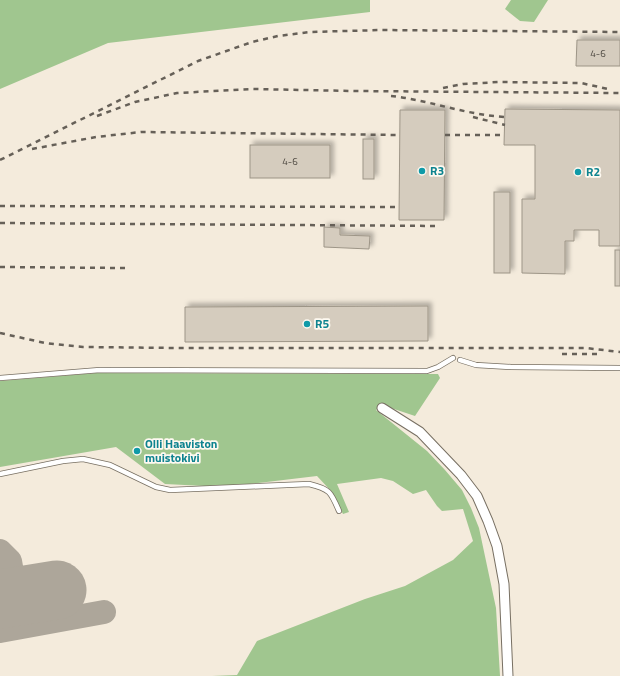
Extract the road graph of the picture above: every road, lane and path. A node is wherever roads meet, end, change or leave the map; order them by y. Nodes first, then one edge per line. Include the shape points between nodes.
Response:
1 (453, 358) dead end
2 (460, 360) dead end
3 (620, 368) edge
4 (0, 378) edge
5 (382, 408) dead end
6 (0, 474) edge
7 (339, 511) dead end
8 (508, 676) edge

1 - 4 lane via 427,371 100,370
2 - 3 lane via 476,365 511,367
5 - 8 street via 420,432 477,496 497,546 504,584
6 - 7 lane via 83,459 110,466 156,487 170,490 309,484 322,487 332,495

